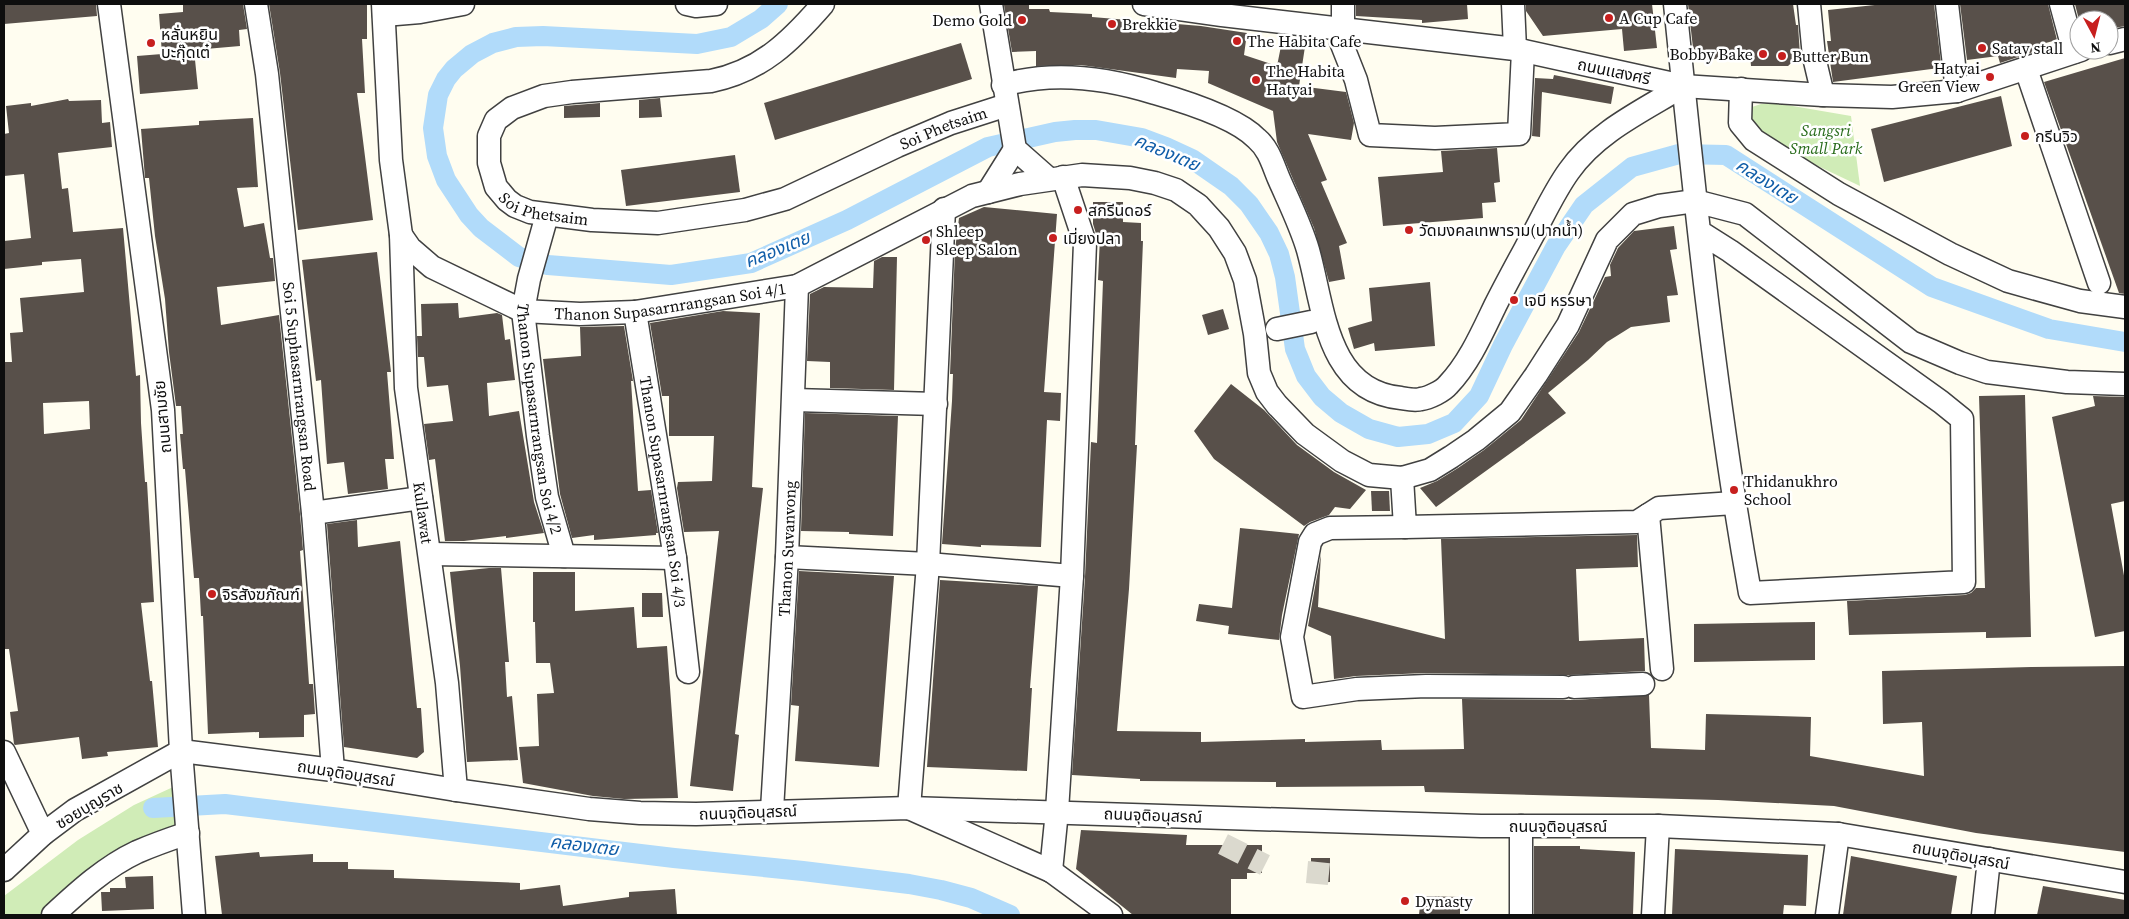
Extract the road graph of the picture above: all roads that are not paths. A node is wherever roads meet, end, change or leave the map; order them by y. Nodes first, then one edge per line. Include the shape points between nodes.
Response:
1 (109, 4) edge
2 (256, 4) edge
3 (463, 4) edge
4 (687, 4) edge
5 (716, 4) edge
6 (823, 4) edge
7 (991, 4) edge
8 (1150, 4) edge
9 (1343, 4) edge
10 (1513, 4) edge
11 (1675, 4) edge
12 (1809, 4) edge
13 (1946, 4) edge
14 (2061, 4) edge
15 (383, 9) edge
16 (1215, 9) edge
17 (2069, 26) edge
18 (1341, 28) junction
19 (1519, 50) junction
20 (2069, 54) edge
21 (2026, 70) junction
22 (1683, 86) junction
23 (1741, 89) junction
24 (1957, 91) junction
25 (1822, 95) junction
26 (1007, 102) junction
27 (1015, 149) junction
28 (1056, 178) junction
29 (1694, 191) junction
30 (988, 192) junction
31 (944, 209) junction
32 (544, 225) junction
33 (1700, 232) junction
34 (401, 235) junction
35 (2099, 283) dead end
36 (796, 286) junction
37 (2125, 307) edge
38 (523, 311) junction
39 (635, 312) junction
40 (1311, 322) dead end
41 (1278, 329) dead end
42 (2125, 384) edge
43 (794, 400) junction
44 (936, 404) junction
45 (1402, 478) junction
46 (421, 498) junction
47 (1734, 503) junction
48 (313, 513) junction
49 (1648, 515) junction
50 (1405, 527) junction
51 (430, 554) junction
52 (564, 556) junction
53 (787, 557) junction
54 (675, 558) junction
55 (928, 564) junction
56 (1072, 576) junction
57 (1662, 669) dead end
58 (688, 672) dead end
59 (1643, 684) dead end
60 (182, 751) junction
61 (4, 752) edge
62 (334, 770) junction
63 (456, 790) junction
64 (910, 808) junction
65 (772, 810) junction
66 (1057, 811) junction
67 (1521, 826) junction
68 (1658, 826) junction
69 (188, 833) junction
70 (43, 834) junction
71 (1838, 834) junction
72 (1989, 860) junction
73 (4, 870) edge
74 (1051, 871) junction
75 (2125, 882) edge
76 (53, 915) edge
77 (194, 915) edge
78 (1111, 915) edge
79 (1521, 915) edge
80 (1653, 915) edge
81 (1827, 915) edge
82 (1983, 915) edge

1 - 60 street, ถนนสามชัย via 163,410
2 - 48 street, Soi 5 Suphasarnrangsan Road via 267,74
3 - 15 street via 420,12
4 - 5 street
6 - 32 street, Soi Phetsaim via 775,52 750,69 729,77 553,95 522,103 503,113 488,136 493,179 501,194
7 - 26 street
8 - 16 street, ถนนเเสงศรี
9 - 18 street
10 - 19 street
11 - 22 street
12 - 25 street via 1814,57
13 - 24 street
14 - 17 street
15 - 34 street, Kullawat via 391,160
16 - 18 street, ถนนเเสงศรี
18 - 19 street, ถนนเเสงศรี
18 - 19 street via 1341,42 1356,80 1370,135 1435,138 1520,134
19 - 22 street, ถนนเเสงศรี
20 - 21 street, ถนนเเสงศรี
21 - 24 street, ถนนเเสงศรี
21 - 35 street
22 - 23 street, ถนนเเสงศรี
22 - 26 street, Soi Phetsaim via 1609,132 1582,155 1544,215 1465,363 1446,387 1420,400 1372,392 1340,360 1324,320 1308,248 1268,152 1251,133 1206,110 1127,85 1081,78 1032,79
22 - 29 street
23 - 25 street, ถนนเเสงศรี
23 - 37 street via 1740,123 1754,140 1839,194 1950,254 2008,281 2080,301
24 - 25 street, ถนนเเสงศรี via 1892,96
26 - 27 street
26 - 32 street, Soi Phetsaim via 896,146 785,199 745,210 658,223 592,220
27 - 28 street
27 - 30 street
28 - 30 street, Thanon Supasarnrangsan Soi 4/1
28 - 45 street, Thanon Supasarnrangsan Soi 4/1 via 1103,175 1155,183 1176,190 1198,205 1228,240 1241,266 1256,334 1259,373 1272,398 1305,434 1342,461 1369,475
28 - 56 street via 1085,243
29 - 33 street
29 - 42 street via 1745,214 1911,342 1987,372 2067,382
29 - 45 street via 1633,214 1616,230 1597,260 1568,325 1510,412 1476,440 1430,470
30 - 31 street, Thanon Supasarnrangsan Soi 4/1
31 - 36 street, Thanon Supasarnrangsan Soi 4/1
31 - 44 street
32 - 38 street, Thanon Supasarnrangsan Soi 4/2
33 - 47 street
33 - 47 street via 1962,419 1964,582 1750,593
34 - 38 street, Thanon Supasarnrangsan Soi 4/1 via 410,248 432,267
34 - 46 street, Kullawat via 406,388
36 - 39 street, Thanon Supasarnrangsan Soi 4/1
36 - 43 street, Thanon Suvanvong
38 - 39 street, Thanon Supasarnrangsan Soi 4/1
38 - 52 street, Thanon Supasarnrangsan Soi 4/2 via 547,497
39 - 54 street, Thanon Supasarnrangsan Soi 4/3
40 - 41 street
43 - 44 street
43 - 53 street, Thanon Suvanvong
44 - 55 street
45 - 50 street
46 - 48 street
46 - 51 street, Kullawat
47 - 49 street via 1659,508
48 - 62 street, Soi 5 Suphasarnrangsan Road
49 - 50 street via 1637,522
49 - 57 street
50 - 59 street via 1330,528 1315,534 1310,542 1292,637 1303,697 1357,689 1426,686
51 - 52 street
51 - 63 street, Kullawat via 448,683
52 - 54 street
53 - 55 street
53 - 65 street, Thanon Suvanvong
54 - 58 street, Thanon Supasarnrangsan Soi 4/3
55 - 56 street
55 - 64 street
56 - 66 street
60 - 62 street, ถนนจุติอนุสรณ์
60 - 69 street, ถนนสามชัย
60 - 70 street, ซอยบุญราช via 76,810
61 - 70 street
62 - 63 street, ถนนจุติอนุสรณ์
63 - 65 street, ถนนจุติอนุสรณ์ via 640,813
64 - 65 street, ถนนจุติอนุสรณ์
64 - 66 street, ถนนจุติอนุสรณ์
64 - 74 street
66 - 67 street, ถนนจุติอนุสรณ์ via 1196,818
66 - 74 street
67 - 68 street, ถนนจุติอนุสรณ์
67 - 79 street
68 - 71 street, ถนนจุติอนุสรณ์
68 - 80 street
69 - 76 street via 121,861
69 - 77 street, ถนนสามชัย
70 - 73 street, ซอยบุญราช
71 - 72 street, ถนนจุติอนุสรณ์
71 - 81 street
72 - 75 street, ถนนจุติอนุสรณ์
72 - 82 street
74 - 78 street

